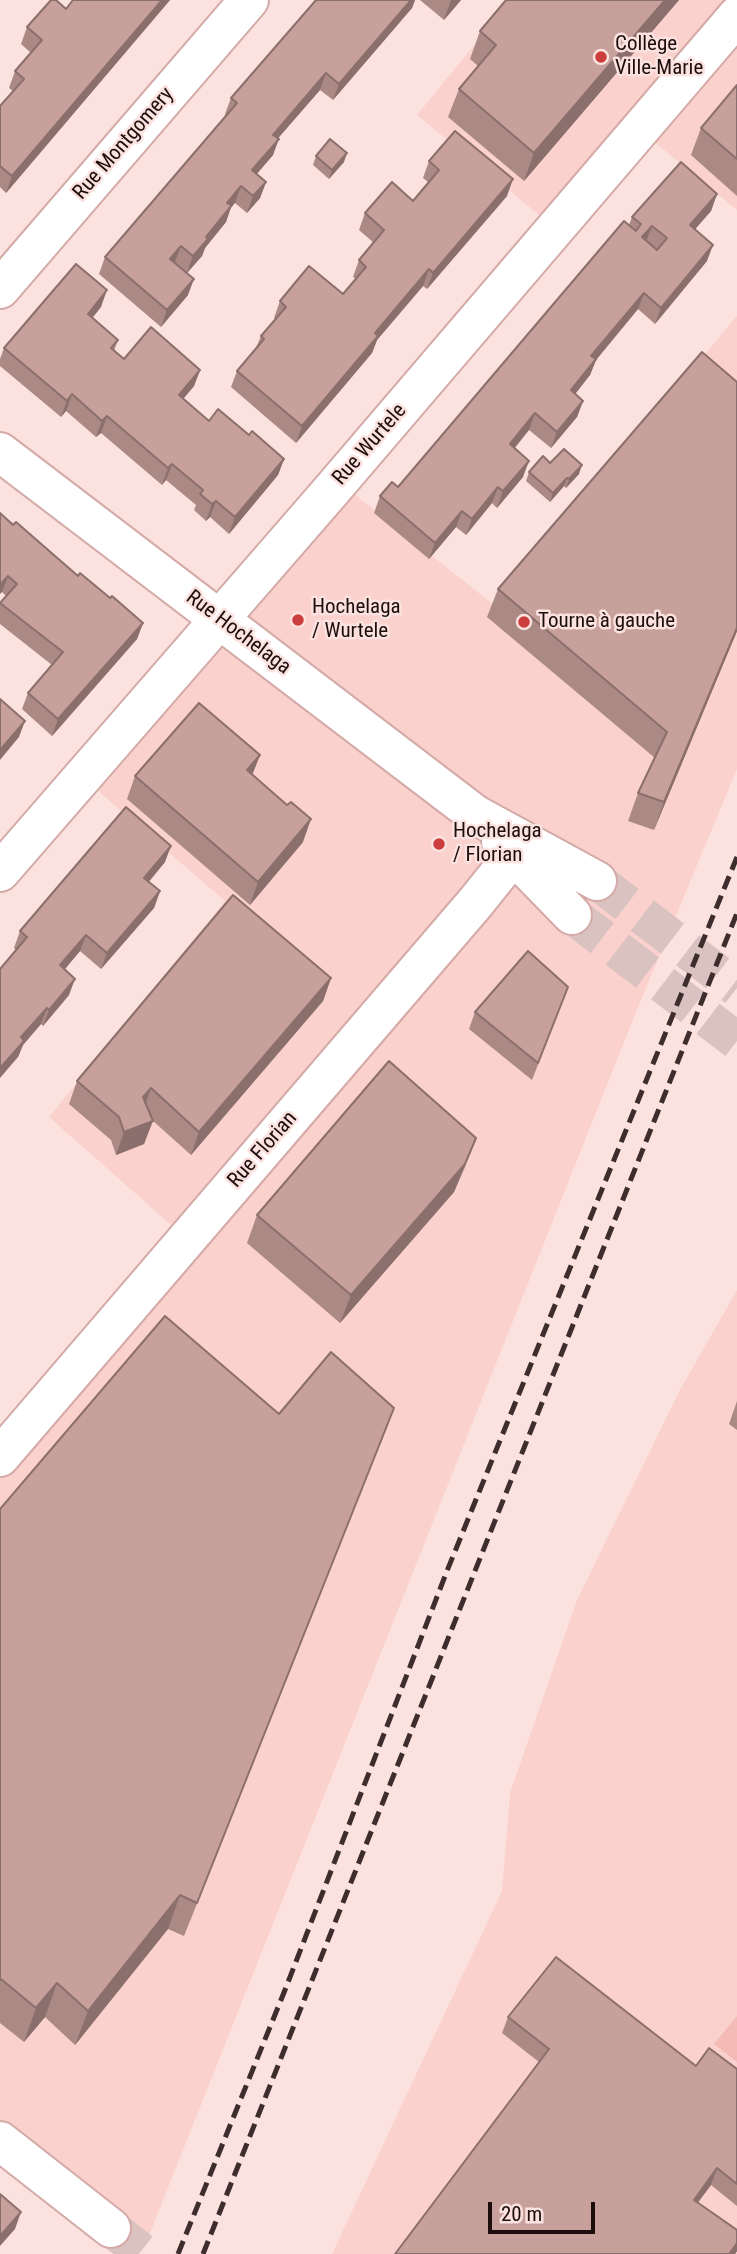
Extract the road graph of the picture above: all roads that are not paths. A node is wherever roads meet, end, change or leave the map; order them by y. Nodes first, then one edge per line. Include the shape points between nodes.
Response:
1 (249, 0) edge
2 (737, 16) edge
3 (0, 289) edge
4 (0, 452) edge
5 (218, 618) junction
6 (519, 848) junction
7 (0, 872) edge
8 (597, 881) tunnel mouth
9 (572, 915) tunnel mouth
10 (0, 1457) edge
11 (0, 2141) edge
12 (111, 2228) tunnel mouth

1 - 3 street, Rue Montgomery
2 - 5 street, Rue Wurtele
4 - 5 street, Rue Hochelaga
5 - 6 street, Rue Hochelaga
5 - 7 street, Rue Wurtele
6 - 8 street, Rue Hochelaga
6 - 9 street, Rue Hochelaga
6 - 10 street, Rue Florian
11 - 12 street

